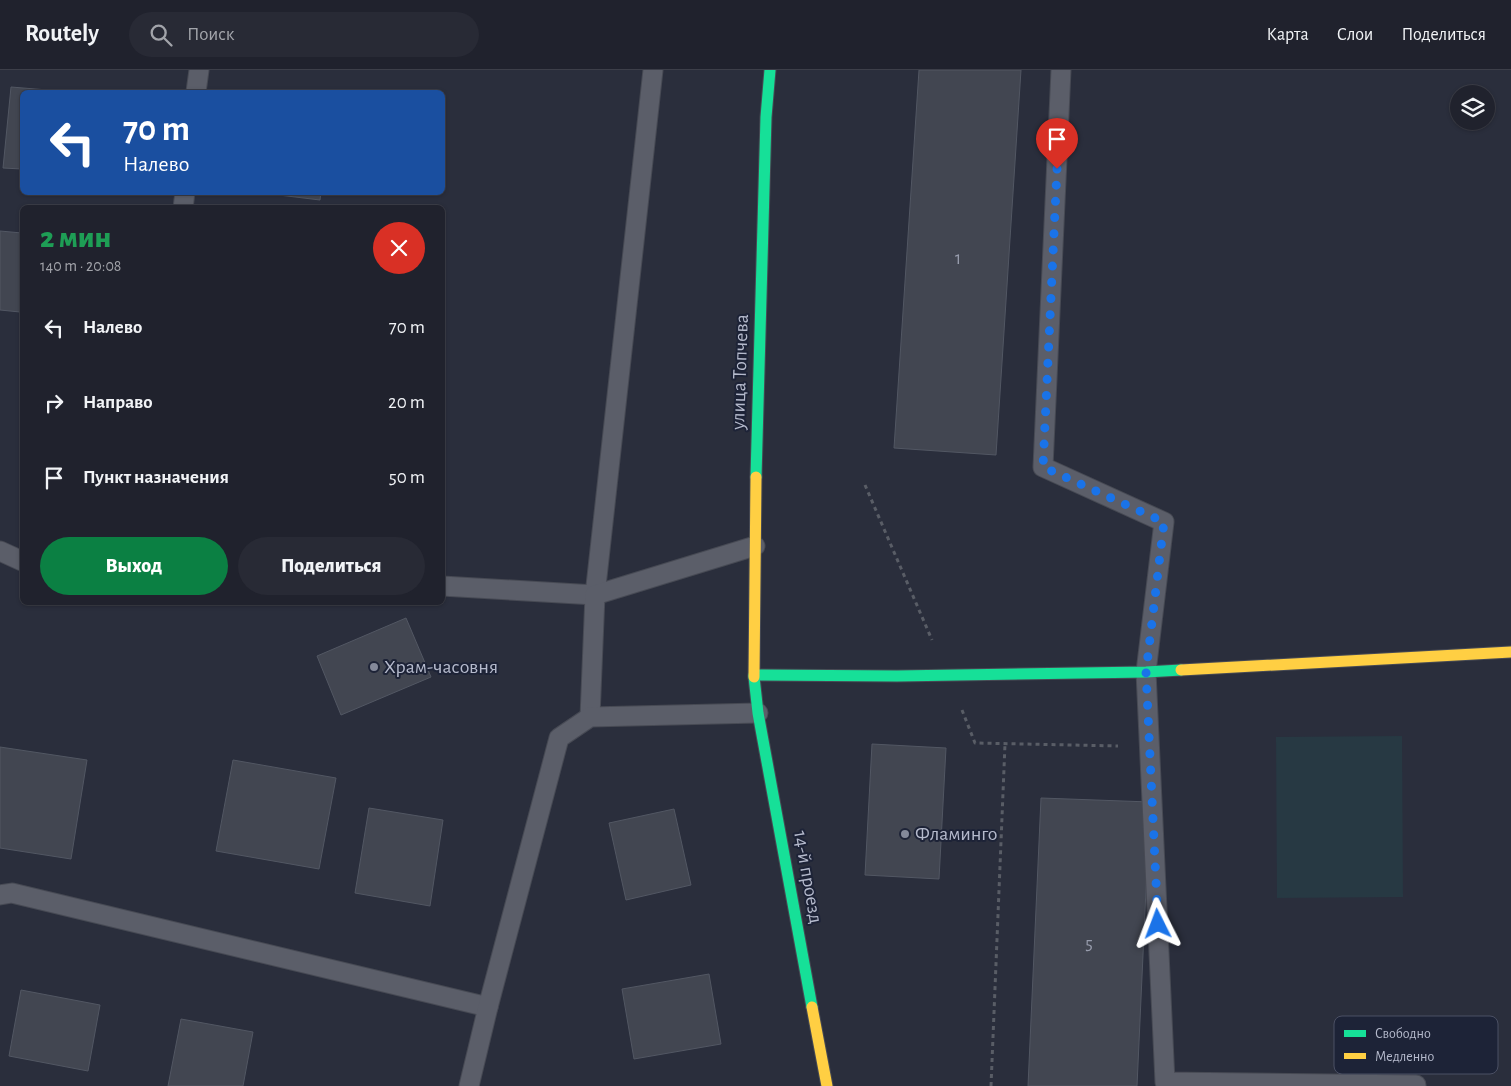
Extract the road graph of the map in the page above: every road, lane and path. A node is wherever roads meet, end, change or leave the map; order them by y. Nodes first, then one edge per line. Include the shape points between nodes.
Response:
1 (199, 70) edge
2 (653, 70) edge
3 (770, 70) edge
4 (1061, 70) edge
5 (196, 90) edge
6 (755, 546) junction
7 (0, 551) edge
8 (20, 560) edge
9 (445, 586) edge
10 (596, 595) junction
11 (1511, 652) edge
12 (1146, 672) junction
13 (754, 675) junction
14 (758, 713) junction
15 (590, 717) junction
16 (1005, 744) dead end
17 (0, 896) edge
18 (488, 1007) junction
19 (469, 1086) edge
20 (827, 1086) edge
21 (991, 1086) edge
22 (1416, 1086) edge

1 - 5 lane
2 - 10 lane
3 - 6 street, улица Топчева via 766,116
4 - 12 lane via 1043,467 1164,522
6 - 10 lane
6 - 13 street, улица Топчева
7 - 8 lane
9 - 10 lane
10 - 15 lane
11 - 12 street
12 - 13 street
12 - 22 lane via 1165,1082
13 - 14 street, 14-й проезд
14 - 15 lane
14 - 20 street, 14-й проезд
15 - 18 lane via 559,738
16 - 21 path
17 - 18 lane via 12,894
18 - 19 lane

